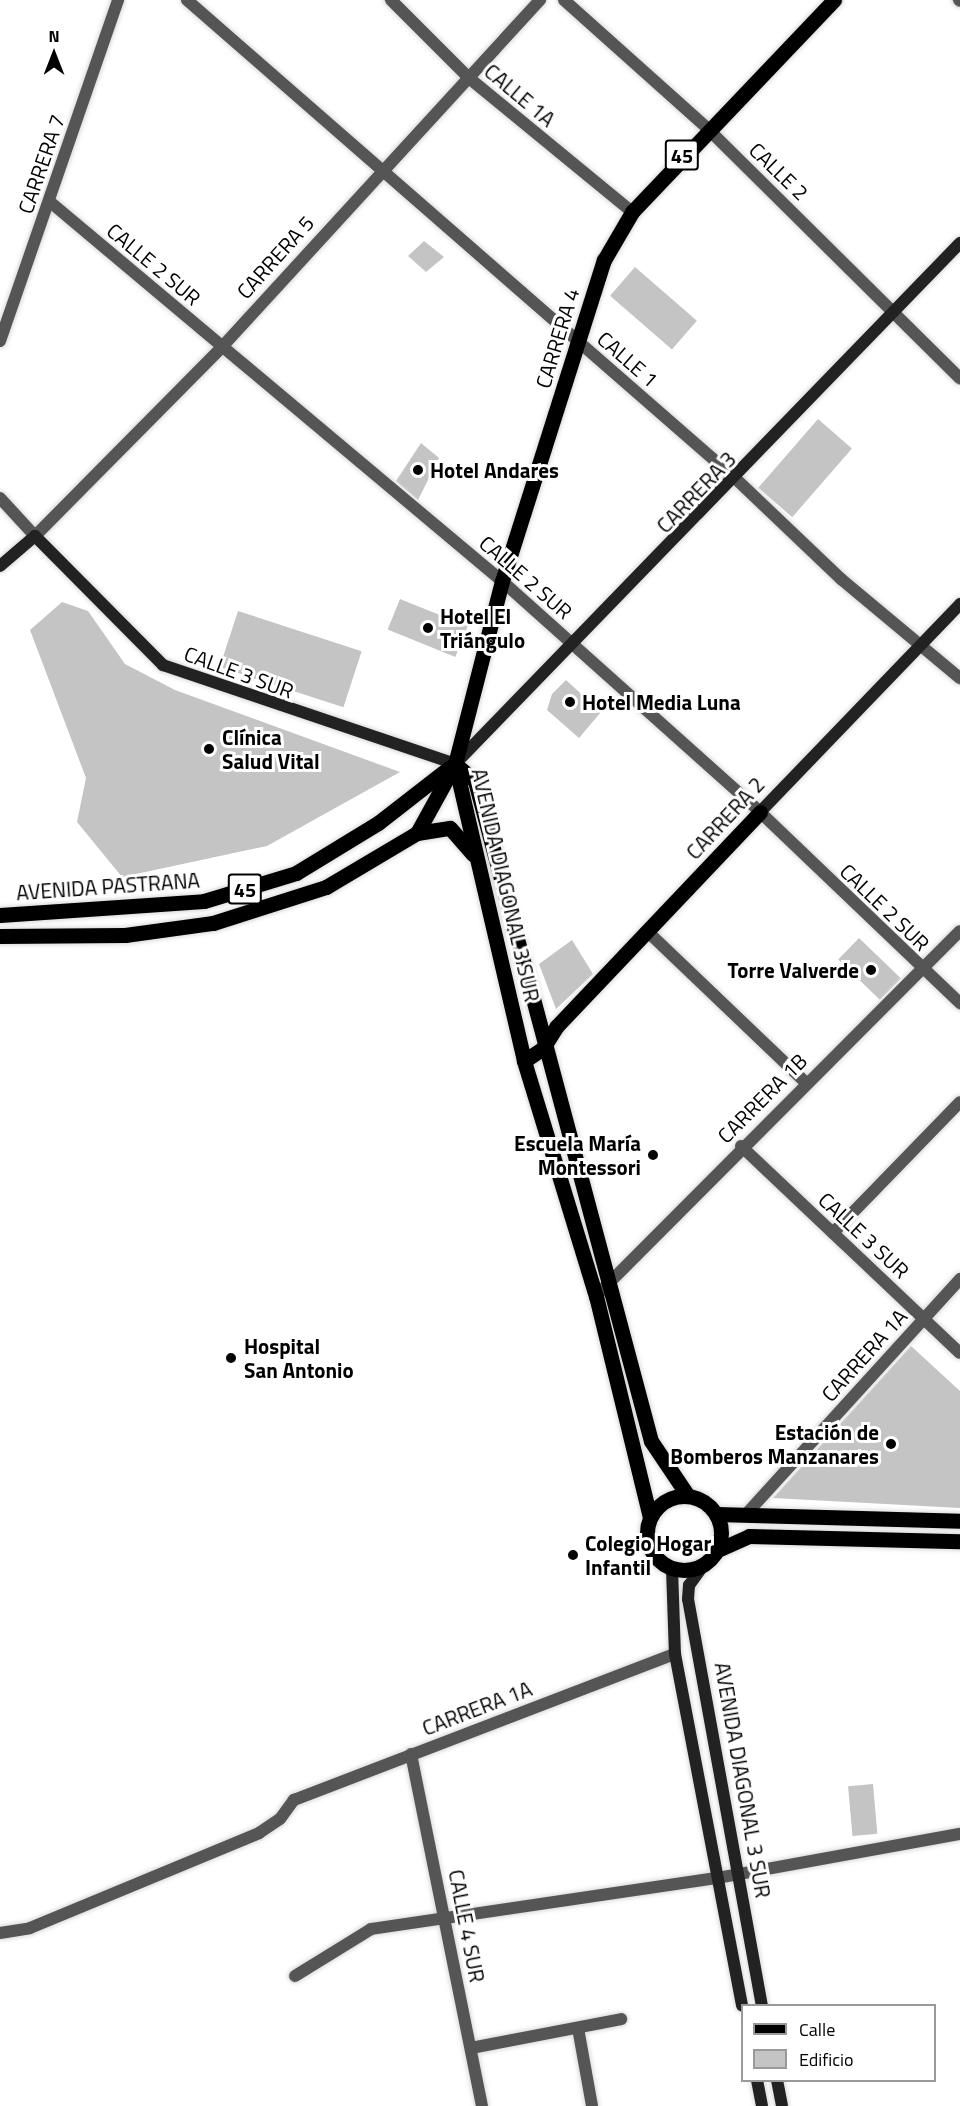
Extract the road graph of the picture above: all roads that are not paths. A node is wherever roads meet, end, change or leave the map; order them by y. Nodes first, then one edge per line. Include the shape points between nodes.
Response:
1 (118, 0) edge
2 (392, 0) edge
3 (540, 0) edge
4 (564, 0) edge
5 (834, 0) edge
6 (195, 2) edge
7 (469, 78) junction
8 (707, 128) junction
9 (382, 171) junction
10 (49, 201) junction
11 (632, 212) junction
12 (960, 243) edge
13 (896, 313) junction
14 (0, 341) edge
15 (579, 342) junction
16 (222, 347) junction
17 (960, 378) edge
18 (736, 479) junction
19 (0, 498) edge
20 (35, 536) junction
21 (0, 566) edge
22 (502, 581) junction
23 (960, 604) edge
24 (922, 644) junction
25 (575, 645) junction
26 (960, 678) edge
27 (455, 764) junction
28 (760, 812) junction
29 (417, 833) junction
30 (479, 864) junction
31 (0, 915) edge
32 (647, 931) junction
33 (960, 931) edge
34 (0, 936) edge
35 (922, 970) junction
36 (960, 1003) edge
37 (543, 1048) junction
38 (524, 1061) junction
39 (805, 1082) junction
40 (960, 1102) edge
41 (741, 1146) junction
42 (833, 1233) junction
43 (960, 1279) edge
44 (612, 1283) junction
45 (596, 1296) junction
46 (923, 1318) junction
47 (960, 1353) edge
48 (688, 1496) junction
49 (749, 1511) junction
50 (716, 1514) junction
51 (650, 1518) junction
52 (960, 1521) edge
53 (960, 1541) edge
54 (720, 1549) junction
55 (703, 1566) junction
56 (672, 1569) junction
57 (675, 1654) junction
58 (411, 1755) junction
59 (960, 1834) edge
60 (739, 1873) junction
61 (717, 1878) junction
62 (447, 1917) junction
63 (0, 1933) edge
64 (295, 1976) dead end
65 (742, 2004) edge
66 (762, 2004) edge
67 (621, 2019) dead end
68 (578, 2028) junction
69 (471, 2048) junction
70 (757, 2082) edge
71 (777, 2082) edge
72 (482, 2106) edge
73 (592, 2106) edge
74 (762, 2106) edge
75 (782, 2106) edge

1 - 10 street, CARRERA 7
2 - 7 street, CALLE 1A
3 - 7 street, CARRERA 5
4 - 8 street, CALLE 2
5 - 8 main road, CARRERA 4 / 45
6 - 9 street, CALLE 1
7 - 9 street, CARRERA 5
7 - 11 street, CALLE 1A
8 - 11 main road, CARRERA 4 / 45
8 - 13 street, CALLE 2
9 - 15 street, CALLE 1
9 - 16 street, CARRERA 5
10 - 14 street, CARRERA 7
10 - 16 street, CALLE 2 SUR
11 - 15 main road, CARRERA 4 / 45 via 604,260
12 - 13 main road, CARRERA 3
13 - 17 street, CALLE 2
13 - 18 main road, CARRERA 3
15 - 18 street, CALLE 1
15 - 22 main road, CARRERA 4 / 45
16 - 20 street, CARRERA 5
16 - 22 street, CALLE 2 SUR
18 - 24 street, CALLE 1 via 841,579
18 - 25 main road, CARRERA 3
19 - 20 street, CALLE 3 SUR
20 - 21 main road
20 - 27 main road, CALLE 3 SUR via 163,665
22 - 25 street, CALLE 2 SUR
22 - 27 main road, CARRERA 4 / 45
23 - 24 main road, CARRERA 2
24 - 26 street, CALLE 1
24 - 28 main road, CARRERA 2
25 - 27 main road, CARRERA 3
25 - 28 street, CALLE 2 SUR
27 - 29 main road
27 - 30 main road, AVENIDA DIAGONAL 3 SUR / 45
27 - 31 main road, AVENIDA PASTRANA / 45 via 378,823 296,873 204,901
27 - 37 main road, AVENIDA DIAGONAL 3 SUR via 475,781
28 - 32 main road, CARRERA 2
28 - 35 street, CALLE 2 SUR
29 - 30 main road via 450,828
29 - 34 main road, AVENIDA PASTRANA via 326,887 213,923 125,935
30 - 38 main road, AVENIDA DIAGONAL 3 SUR
32 - 37 main road, CARRERA 2
32 - 39 street
33 - 35 street, CARRERA 1B
35 - 36 street, CALLE 2 SUR
35 - 39 street, CARRERA 1B
37 - 38 main road, CARRERA 2
37 - 44 main road, AVENIDA DIAGONAL 3 SUR
38 - 45 main road, AVENIDA DIAGONAL 3 SUR
39 - 41 street, CARRERA 1B
40 - 42 street
41 - 42 street, CALLE 3 SUR
41 - 44 street, CARRERA 1B
42 - 46 street, CALLE 3 SUR
43 - 46 street, CARRERA 1A
44 - 45 street, CARRERA 1B
44 - 48 main road, AVENIDA DIAGONAL 3 SUR via 651,1441
45 - 51 main road, AVENIDA DIAGONAL 3 SUR
46 - 47 street, CALLE 3 SUR
46 - 49 street, CARRERA 1A
48 - 50 main road
48 - 51 main road via 666,1502
49 - 50 main road
49 - 52 main road
50 - 54 main road
51 - 56 main road via 647,1538 655,1557
53 - 54 main road via 749,1536
54 - 55 main road
55 - 56 main road
55 - 60 main road, AVENIDA DIAGONAL 3 SUR via 689,1585 688,1599
56 - 57 main road, AVENIDA DIAGONAL 3 SUR
57 - 58 street, CARRERA 1A
57 - 61 main road, AVENIDA DIAGONAL 3 SUR
58 - 62 street, CALLE 4 SUR
58 - 63 street, CARRERA 1A via 294,1800 280,1819 259,1833 30,1928
59 - 60 street
60 - 61 street
60 - 66 main road, AVENIDA DIAGONAL 3 SUR
61 - 62 street
61 - 65 main road, AVENIDA DIAGONAL 3 SUR
62 - 64 street via 357,1934
62 - 69 street, CALLE 4 SUR
67 - 68 street
68 - 69 street
68 - 73 street
69 - 72 street, CALLE 4 SUR
70 - 74 main road
71 - 75 main road

